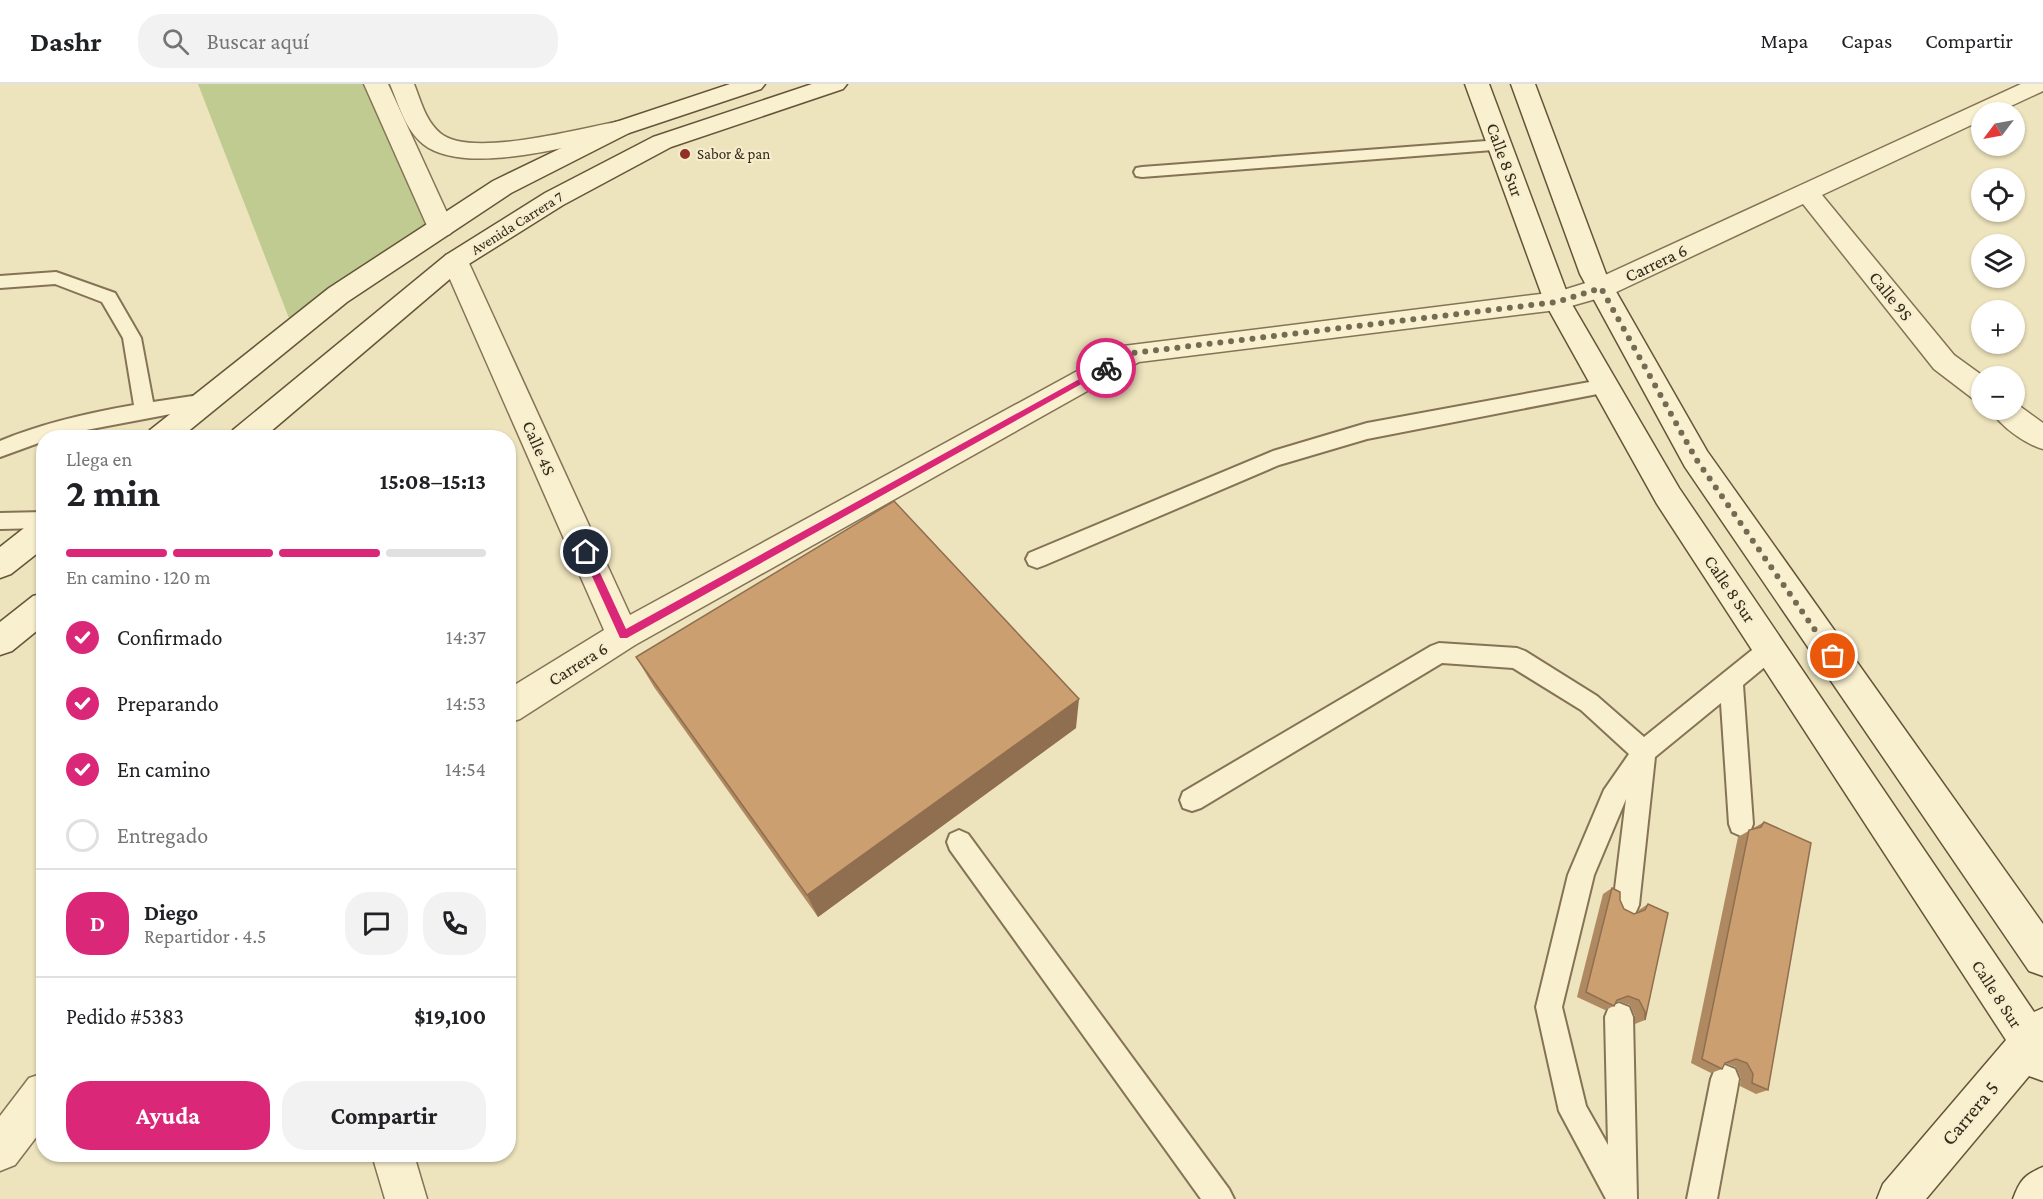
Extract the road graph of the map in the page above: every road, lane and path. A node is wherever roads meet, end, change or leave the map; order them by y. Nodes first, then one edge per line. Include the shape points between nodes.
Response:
1 (376, 84) edge
2 (402, 84) edge
3 (753, 84) edge
4 (835, 84) edge
5 (1478, 84) edge
6 (1523, 84) edge
7 (2040, 84) edge
8 (621, 128) junction
9 (1500, 145) junction
10 (1142, 172) dead end
11 (1808, 194) junction
12 (441, 228) junction
13 (455, 261) junction
14 (0, 282) edge
15 (1601, 288) junction
16 (1557, 302) junction
17 (1971, 383) edge
18 (1606, 386) junction
19 (206, 401) junction
20 (145, 411) junction
21 (2019, 420) edge
22 (57, 430) edge
23 (170, 430) edge
24 (253, 430) edge
25 (36, 436) edge
26 (2043, 438) edge
27 (0, 449) edge
28 (36, 520) edge
29 (0, 521) edge
30 (36, 537) edge
31 (1037, 559) dead end
32 (0, 565) edge
33 (36, 612) edge
34 (623, 635) junction
35 (0, 641) edge
36 (1770, 649) junction
37 (1731, 682) junction
38 (516, 703) edge
39 (1644, 752) junction
40 (1192, 801) dead end
41 (1741, 824) dead end
42 (959, 842) dead end
43 (1626, 905) dead end
44 (2043, 957) edge
45 (1619, 1017) dead end
46 (2038, 1044) edge
47 (1725, 1079) edge
48 (36, 1103) edge
49 (0, 1150) edge
50 (395, 1162) edge
51 (2043, 1188) edge
52 (406, 1199) edge
53 (1219, 1199) edge
54 (1623, 1199) edge
55 (1701, 1199) edge
56 (1898, 1199) edge
57 (2034, 1199) edge

1 - 12 main road
2 - 8 main road via 421,127 435,141 460,150 506,152
3 - 8 main road, Avenida Carrera 7
4 - 13 main road, Avenida Carrera 7 via 662,142 554,199
5 - 9 main road, Calle 8 Sur
6 - 15 main road
7 - 11 main road, Carrera 6
8 - 12 main road, Avenida Carrera 7 via 502,187
9 - 10 lane
9 - 16 main road, Calle 8 Sur
11 - 15 main road, Carrera 6
11 - 17 main road, Calle 9S via 1944,362
12 - 19 main road, Avenida Carrera 7 via 338,295
13 - 24 main road, Avenida Carrera 7
13 - 34 main road, Calle 4S
14 - 20 lane via 56,278 109,297 132,338
15 - 16 main road, Carrera 6
15 - 44 main road via 1696,459
16 - 18 main road, Calle 8 Sur
16 - 34 main road, Carrera 6 via 1133,353
18 - 31 lane via 1367,431 1273,459
18 - 36 main road, Calle 8 Sur via 1668,496
19 - 20 lane
19 - 23 main road, Avenida Carrera 7
20 - 22 lane
21 - 26 main road
25 - 27 lane
28 - 29 lane
30 - 32 main road
33 - 35 main road
34 - 38 main road, Carrera 6
36 - 37 lane
36 - 46 main road, Calle 8 Sur
37 - 39 lane
37 - 41 lane
39 - 40 lane via 1589,703 1517,658 1439,653
39 - 43 lane
39 - 54 lane via 1613,798 1581,875 1550,1007 1573,1111
42 - 53 lane
45 - 54 lane
46 - 56 main road, Carrera 5
47 - 55 lane
48 - 49 main road
50 - 52 main road
51 - 57 main road

